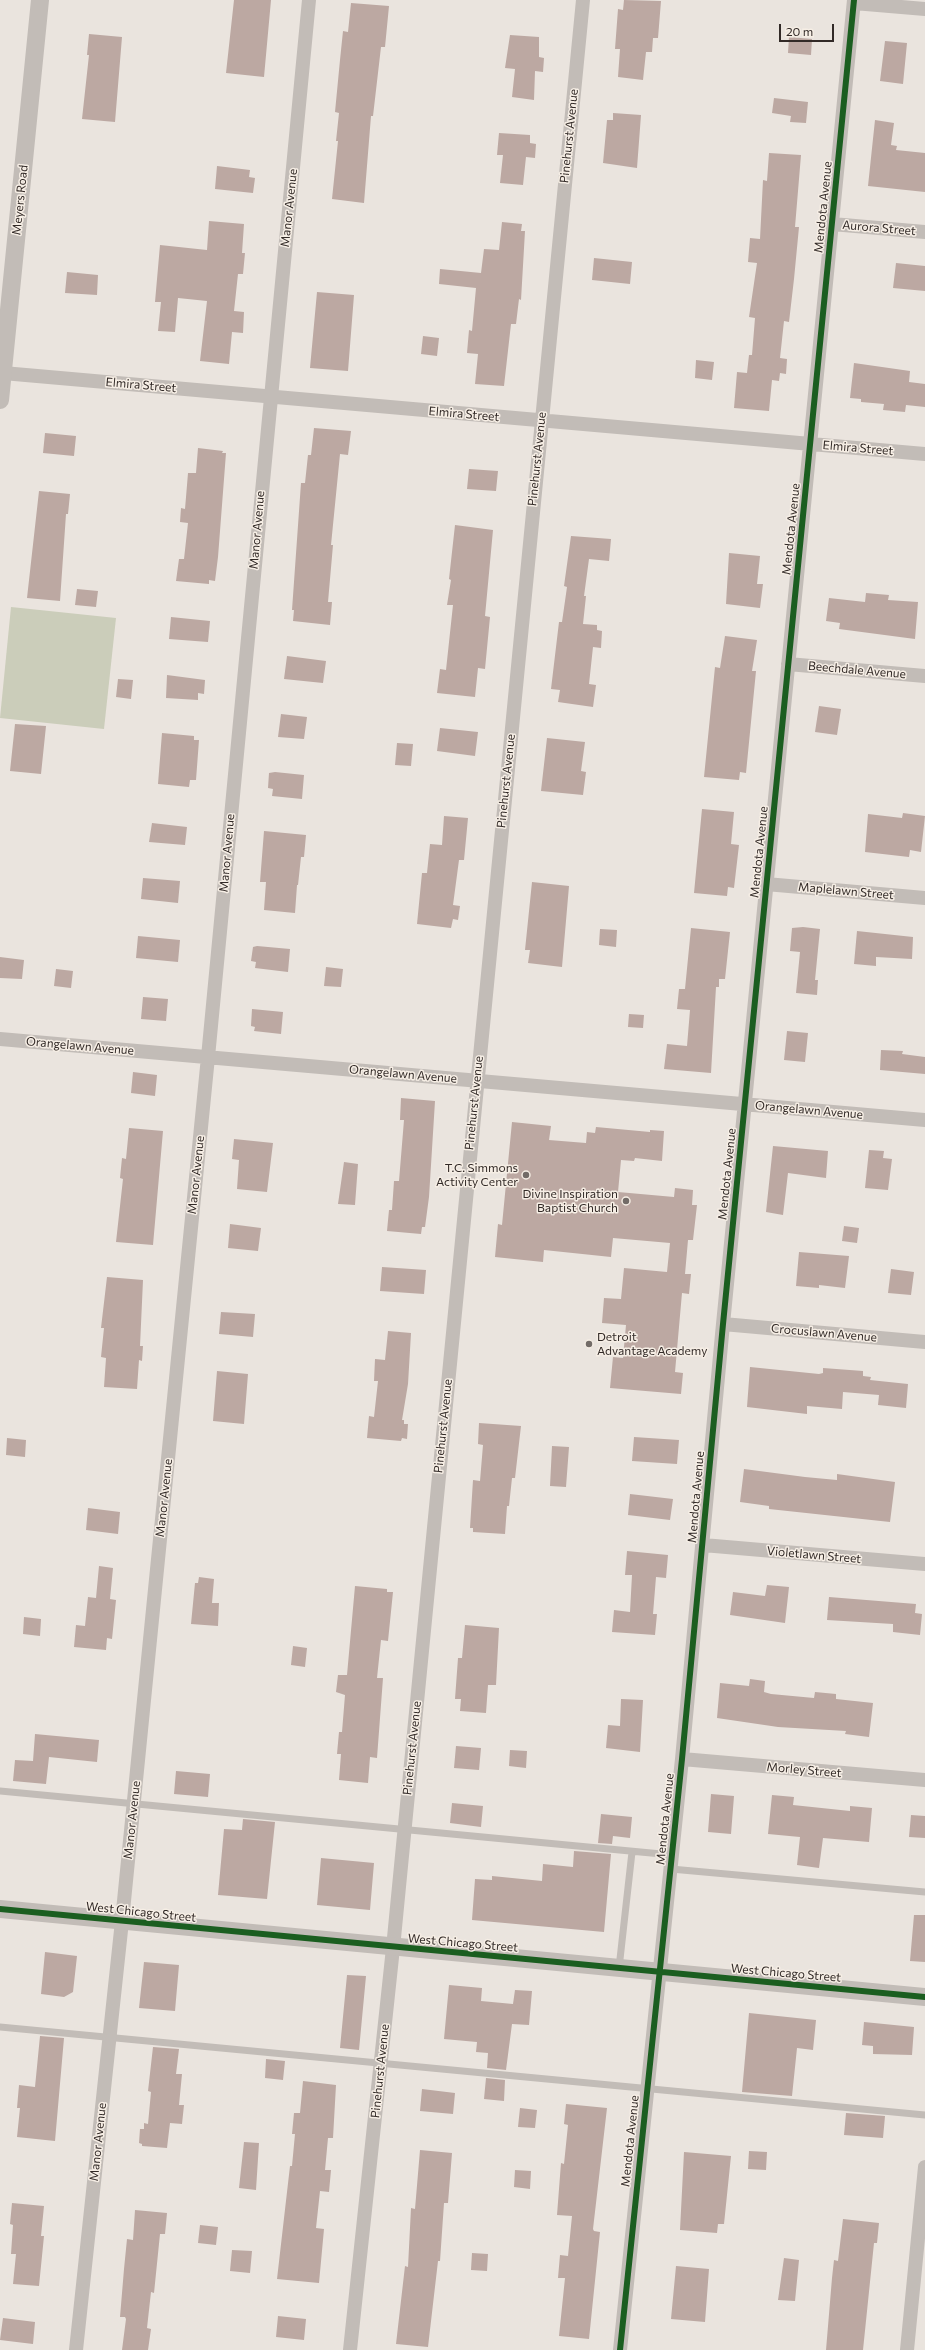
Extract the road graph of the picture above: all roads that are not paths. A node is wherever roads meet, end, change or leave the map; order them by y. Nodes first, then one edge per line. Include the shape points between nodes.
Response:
1 (40, 0) edge
2 (309, 0) edge
3 (583, 0) edge
4 (854, 2) edge
5 (925, 9) edge
6 (832, 224) junction
7 (925, 232) edge
8 (3, 373) junction
9 (270, 397) junction
10 (0, 400) edge
11 (541, 420) junction
12 (810, 444) junction
13 (925, 454) edge
14 (788, 664) junction
15 (925, 676) edge
16 (766, 884) junction
17 (925, 898) edge
18 (0, 1039) edge
19 (208, 1057) junction
20 (476, 1081) junction
21 (744, 1104) junction
22 (925, 1120) edge
23 (723, 1324) junction
24 (925, 1342) edge
25 (703, 1545) junction
26 (925, 1564) edge
27 (682, 1759) junction
28 (925, 1780) edge
29 (0, 1791) edge
30 (134, 1804) junction
31 (404, 1830) junction
32 (632, 1852) junction
33 (672, 1855) junction
34 (671, 1870) junction
35 (925, 1892) edge
36 (0, 1909) edge
37 (122, 1922) junction
38 (393, 1948) junction
39 (619, 1968) junction
40 (660, 1972) junction
41 (925, 1997) edge
42 (0, 2028) edge
43 (109, 2038) junction
44 (381, 2064) junction
45 (646, 2090) junction
46 (925, 2115) edge
47 (925, 2167) edge
48 (76, 2350) edge
49 (350, 2350) edge
50 (620, 2350) edge
51 (907, 2350) edge

1 - 8 street, Meyers Road
2 - 9 street, Manor Avenue
3 - 11 street, Pinehurst Avenue
4 - 5 street
4 - 6 street, Mendota Avenue
6 - 7 street, Aurora Street
6 - 12 street, Mendota Avenue
8 - 9 street, Elmira Street
8 - 10 street, Meyers Road
9 - 11 street, Elmira Street
9 - 19 street, Manor Avenue
11 - 12 street, Elmira Street
11 - 20 street, Pinehurst Avenue
12 - 13 street, Elmira Street
12 - 14 street, Mendota Avenue
14 - 15 street, Beechdale Avenue
14 - 16 street, Mendota Avenue
16 - 17 street, Maplelawn Street
16 - 21 street, Mendota Avenue
18 - 19 street, Orangelawn Avenue
19 - 20 street, Orangelawn Avenue
19 - 30 street, Manor Avenue
20 - 21 street, Orangelawn Avenue
20 - 31 street, Pinehurst Avenue
21 - 22 street, Orangelawn Avenue
21 - 23 street, Mendota Avenue
23 - 24 street, Crocuslawn Avenue
23 - 25 street, Mendota Avenue
25 - 26 street, Violetlawn Street
25 - 27 street, Mendota Avenue
27 - 28 street, Morley Street
27 - 33 street, Mendota Avenue
29 - 30 lane
30 - 31 lane
30 - 37 street, Manor Avenue
31 - 32 lane
31 - 38 street, Pinehurst Avenue
32 - 33 lane
32 - 39 lane
33 - 34 street, Mendota Avenue
34 - 35 lane
34 - 40 street, Mendota Avenue
36 - 37 street, West Chicago Street
37 - 38 street, West Chicago Street
37 - 43 street, Manor Avenue
38 - 39 street, West Chicago Street
38 - 44 street, Pinehurst Avenue
39 - 40 street, West Chicago Street
40 - 41 street, West Chicago Street
40 - 45 street, Mendota Avenue
42 - 43 lane
43 - 44 lane
43 - 48 street, Manor Avenue
44 - 45 lane
44 - 49 street, Pinehurst Avenue
45 - 46 lane
45 - 50 street, Mendota Avenue
47 - 51 street

